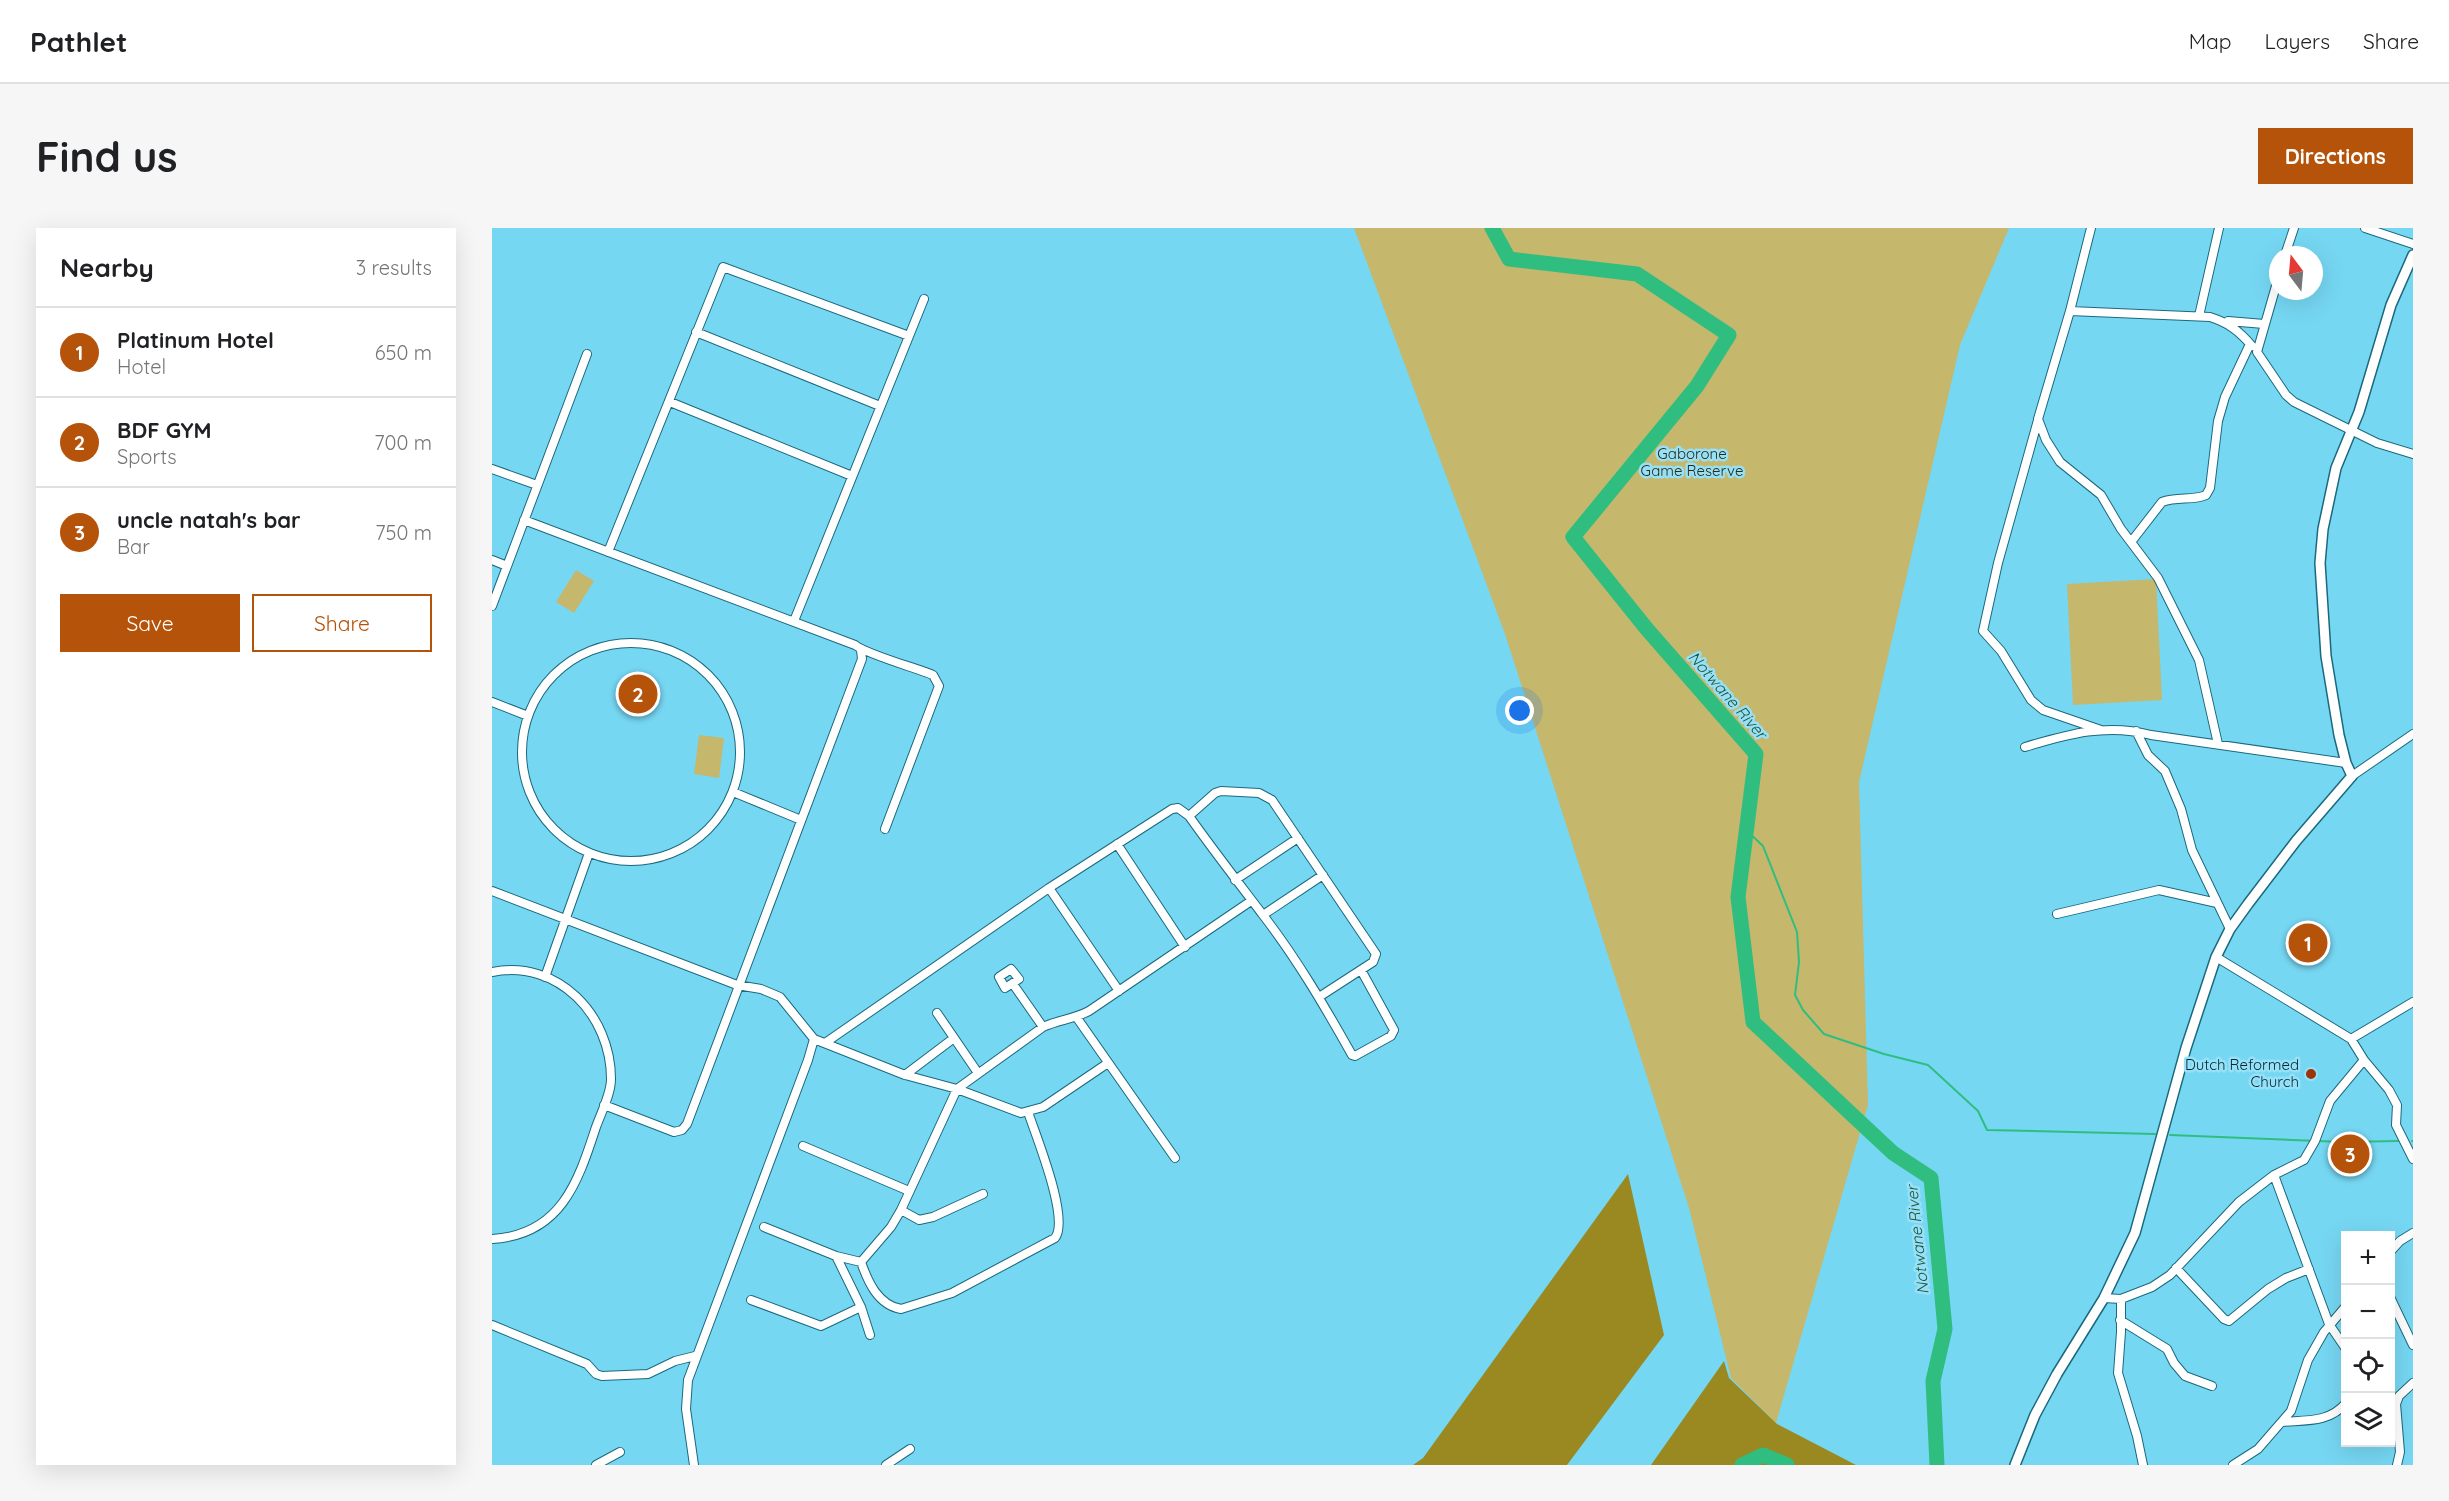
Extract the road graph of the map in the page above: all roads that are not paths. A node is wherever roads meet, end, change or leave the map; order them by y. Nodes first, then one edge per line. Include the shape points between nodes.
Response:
1 (2091, 228) edge
2 (2294, 228) edge
3 (2365, 228) edge
4 (2217, 229) edge
5 (2413, 244) edge
6 (2288, 246) edge
7 (2413, 255) edge
8 (924, 299) dead end
9 (2271, 300) edge
10 (2070, 310) junction
11 (2199, 316) junction
12 (2223, 321) junction
13 (2264, 324) junction
14 (696, 332) junction
15 (909, 336) junction
16 (2250, 344) junction
17 (2257, 352) junction
18 (586, 354) dead end
19 (670, 402) junction
20 (880, 406) junction
21 (2038, 419) junction
22 (2352, 430) junction
23 (2413, 454) edge
24 (492, 469) edge
25 (852, 476) junction
26 (537, 485) junction
27 (524, 520) junction
28 (2131, 542) junction
29 (608, 552) junction
30 (492, 560) edge
31 (507, 566) junction
32 (492, 606) edge
33 (794, 621) junction
34 (861, 650) junction
35 (492, 702) edge
36 (528, 716) junction
37 (2101, 730) junction
38 (2136, 731) junction
39 (2413, 734) edge
40 (2218, 744) junction
41 (2025, 747) dead end
42 (2346, 763) junction
43 (2352, 776) junction
44 (732, 792) junction
45 (1189, 816) junction
46 (801, 820) junction
47 (885, 829) dead end
48 (1298, 838) junction
49 (1117, 844) junction
50 (589, 853) junction
51 (1323, 874) junction
52 (1235, 880) junction
53 (1049, 888) junction
54 (492, 891) edge
55 (1251, 901) junction
56 (2217, 903) junction
57 (2057, 914) dead end
58 (1263, 915) junction
59 (564, 919) junction
60 (2230, 928) junction
61 (1185, 947) junction
62 (2216, 957) junction
63 (1361, 970) junction
64 (492, 972) edge
65 (545, 977) junction
66 (1013, 984) dead end
67 (738, 985) junction
68 (1119, 991) junction
69 (1319, 997) junction
70 (2413, 1002) edge
71 (937, 1013) dead end
72 (1077, 1018) junction
73 (1043, 1027) junction
74 (954, 1038) junction
75 (814, 1039) junction
76 (2351, 1039) junction
77 (825, 1043) junction
78 (2364, 1060) junction
79 (1108, 1063) junction
80 (978, 1073) junction
81 (905, 1075) junction
82 (957, 1089) junction
83 (604, 1105) junction
84 (1028, 1112) junction
85 (2413, 1132) edge
86 (2402, 1134) junction
87 (803, 1146) dead end
88 (1175, 1158) dead end
89 (2413, 1159) edge
90 (2274, 1175) junction
91 (909, 1191) junction
92 (983, 1194) dead end
93 (901, 1210) junction
94 (764, 1227) dead end
95 (2413, 1233) edge
96 (492, 1239) edge
97 (2395, 1247) edge
98 (836, 1256) junction
99 (861, 1262) junction
100 (2176, 1268) junction
101 (2309, 1269) junction
102 (2104, 1298) junction
103 (2121, 1299) junction
104 (751, 1300) dead end
105 (2395, 1306) edge
106 (861, 1308) junction
107 (2341, 1311) edge
108 (2120, 1320) junction
109 (2329, 1324) junction
110 (492, 1325) edge
111 (870, 1335) dead end
112 (2341, 1342) edge
113 (2413, 1345) edge
114 (695, 1356) junction
115 (2413, 1383) edge
116 (2212, 1386) dead end
117 (2341, 1408) edge
118 (2282, 1422) junction
119 (910, 1449) dead end
120 (620, 1452) dead end
121 (596, 1465) edge
122 (694, 1465) edge
123 (886, 1465) edge
124 (2015, 1465) edge
125 (2143, 1465) edge
126 (2233, 1465) edge
127 (2397, 1465) edge

1 - 10 street
2 - 6 street
3 - 5 street
4 - 11 street
7 - 22 street via 2391,304
8 - 15 street
9 - 13 street
10 - 11 street
10 - 21 street
11 - 12 street
12 - 13 street
12 - 16 street via 2239,330
13 - 17 street
14 - 15 street via 723,267
14 - 19 street
14 - 20 street
15 - 20 street
16 - 17 street
16 - 28 street via 2218,421 2206,495 2162,502
17 - 22 street via 2294,402
18 - 26 street
19 - 25 street
19 - 29 street
20 - 25 street
21 - 28 street via 2056,457 2101,495
21 - 37 street via 1983,631 2043,711
22 - 23 street
22 - 42 street via 2336,468 2320,563 2331,693
24 - 26 street
25 - 33 street
26 - 27 street
27 - 29 street
27 - 31 street
28 - 40 street via 2158,578 2199,660
29 - 33 street
30 - 31 street
31 - 32 street
33 - 34 street
34 - 46 street via 861,660
34 - 47 street via 933,675 939,686
35 - 36 street
36 - 44 street via 538,694 554,675 581,656 621,644 669,650 692,661 726,697 740,744
36 - 50 street via 522,739 522,763 536,807 568,842
37 - 38 street
37 - 41 street
38 - 40 street
38 - 56 street via 2148,755 2164,771 2181,809 2192,850
39 - 43 street
40 - 42 street
42 - 43 street
43 - 60 street
44 - 46 street
44 - 50 street via 723,812 709,828 673,852 631,861
45 - 48 street via 1215,793 1259,793 1272,800
45 - 49 street via 1178,808 1172,809
45 - 52 street
46 - 67 street
48 - 51 street
48 - 52 street
49 - 53 street
49 - 61 street
50 - 59 street
51 - 58 street
51 - 63 street via 1376,954 1373,962
52 - 55 street
53 - 68 street
53 - 77 street
54 - 59 street
55 - 58 street
55 - 61 street
56 - 57 street via 2159,890
56 - 60 street
58 - 69 street
59 - 65 street
59 - 67 street
60 - 62 street
61 - 68 street
62 - 76 street
62 - 102 street via 2186,1048 2135,1233
63 - 69 street
63 - 69 street via 1394,1027 1391,1036 1353,1055
64 - 65 street via 519,970
65 - 83 street via 573,992 598,1022 612,1081
66 - 73 street
67 - 75 street via 780,997
67 - 83 street via 682,1130 674,1132
68 - 72 street
70 - 76 street
71 - 74 street
72 - 73 street
72 - 79 street
73 - 80 street
74 - 80 street
74 - 81 street
75 - 77 street
75 - 114 street
76 - 78 street
77 - 81 street
78 - 86 street via 2397,1105 2396,1125
78 - 90 street via 2330,1101 2307,1157
79 - 84 street via 1042,1107
79 - 88 street
80 - 82 street
81 - 82 street
82 - 84 street via 1020,1113
82 - 91 street
83 - 96 street via 575,1186 564,1203 533,1228
84 - 99 street via 1053,1186 1060,1228 1055,1238 952,1293 901,1309 882,1300
85 - 86 street
86 - 89 street
87 - 91 street
90 - 100 street via 2239,1202
90 - 101 street
91 - 93 street
92 - 93 street via 919,1220
93 - 99 street
94 - 98 street
95 - 97 street
98 - 99 street
98 - 106 street
100 - 101 street via 2229,1321 2268,1289
100 - 103 street via 2152,1287
101 - 109 street
102 - 103 street
102 - 124 street via 2035,1415
103 - 108 street
104 - 106 street via 821,1326
105 - 113 street
106 - 111 street
107 - 109 street
108 - 116 street via 2167,1349 2185,1376
108 - 125 street via 2118,1373
109 - 112 street
109 - 118 street via 2308,1360 2295,1403
110 - 114 street via 587,1364 602,1376 648,1374
114 - 122 street via 686,1409
115 - 127 street via 2396,1404 2400,1452
117 - 118 street via 2324,1419
118 - 126 street via 2258,1449
119 - 123 street
120 - 121 street

